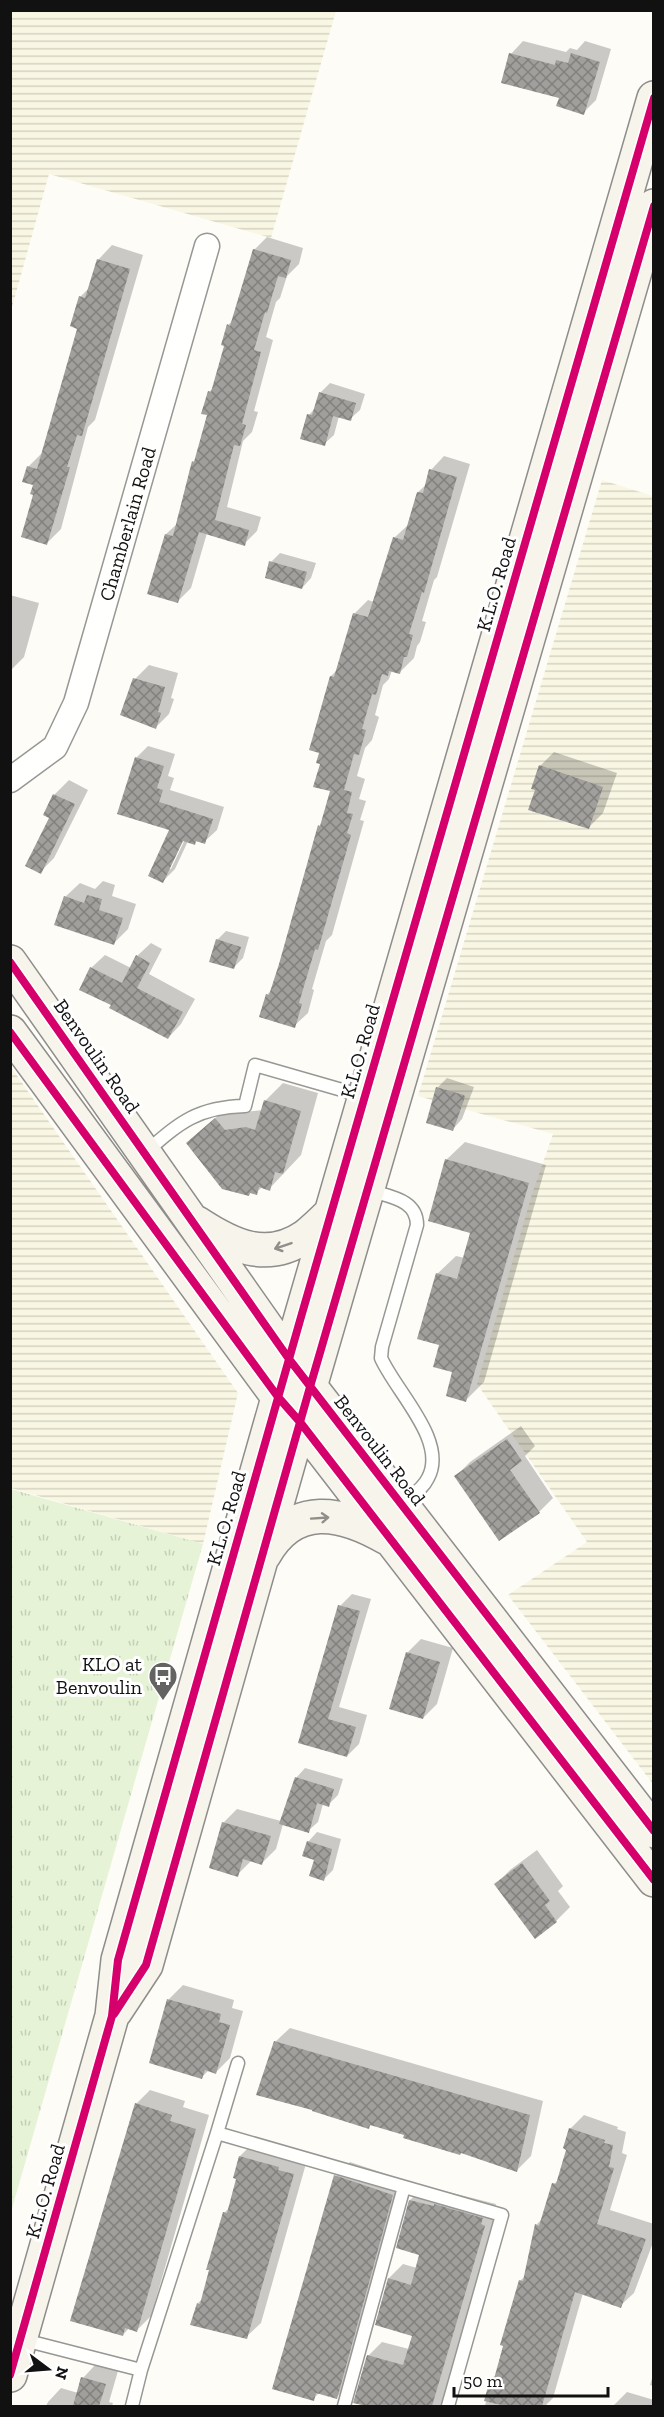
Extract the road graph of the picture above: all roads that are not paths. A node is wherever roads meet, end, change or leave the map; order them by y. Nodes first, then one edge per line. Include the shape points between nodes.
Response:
1 (654, 98) edge
2 (654, 206) edge
3 (207, 246) dead end
4 (10, 780) edge
5 (10, 962) edge
6 (10, 1032) edge
7 (364, 1097) junction
8 (145, 1153) junction
9 (367, 1190) junction
10 (331, 1213) junction
11 (190, 1219) junction
12 (289, 1359) junction
13 (310, 1387) junction
14 (278, 1397) junction
15 (300, 1422) junction
16 (402, 1505) junction
17 (392, 1540) junction
18 (260, 1562) junction
19 (654, 1831) edge
20 (654, 1880) edge
21 (112, 2016) junction
22 (238, 2063) dead end
23 (217, 2133) junction
24 (404, 2187) junction
25 (16, 2338) edge
26 (141, 2370) junction
27 (10, 2375) edge
28 (132, 2406) edge
29 (344, 2406) edge
30 (448, 2406) edge

1 - 7 main road, K.L.O. Road
2 - 9 main road, K.L.O. Road
3 - 4 street, Chamberlain Road via 76,703 55,747
5 - 8 main road, Benvoulin Road
6 - 14 main road
7 - 8 lane via 255,1065 245,1106 222,1107 192,1116
7 - 10 main road, K.L.O. Road
8 - 11 main road, Benvoulin Road
9 - 13 main road, K.L.O. Road
9 - 16 lane via 407,1203 417,1215 381,1358 429,1438 433,1462 423,1486
10 -> 11 main road via 306,1236 266,1251 221,1239
10 - 12 main road, K.L.O. Road
11 - 12 main road, Benvoulin Road
12 - 13 main road, Benvoulin Road
12 - 14 main road, K.L.O. Road
13 - 15 main road, K.L.O. Road
13 - 16 main road, Benvoulin Road
14 - 15 main road
14 - 21 main road, K.L.O. Road via 117,1960
15 - 17 main road
15 - 18 main road, K.L.O. Road
16 - 19 main road, Benvoulin Road
18 -> 17 main road via 284,1531 299,1521 322,1516 348,1519
17 - 20 main road
18 - 21 main road, K.L.O. Road via 146,1965
21 - 25 main road, K.L.O. Road
22 - 23 lane
23 - 24 lane
23 - 26 lane
24 - 29 lane
24 - 30 lane via 502,2215
25 - 26 lane
25 - 27 main road, K.L.O. Road
26 - 28 lane

